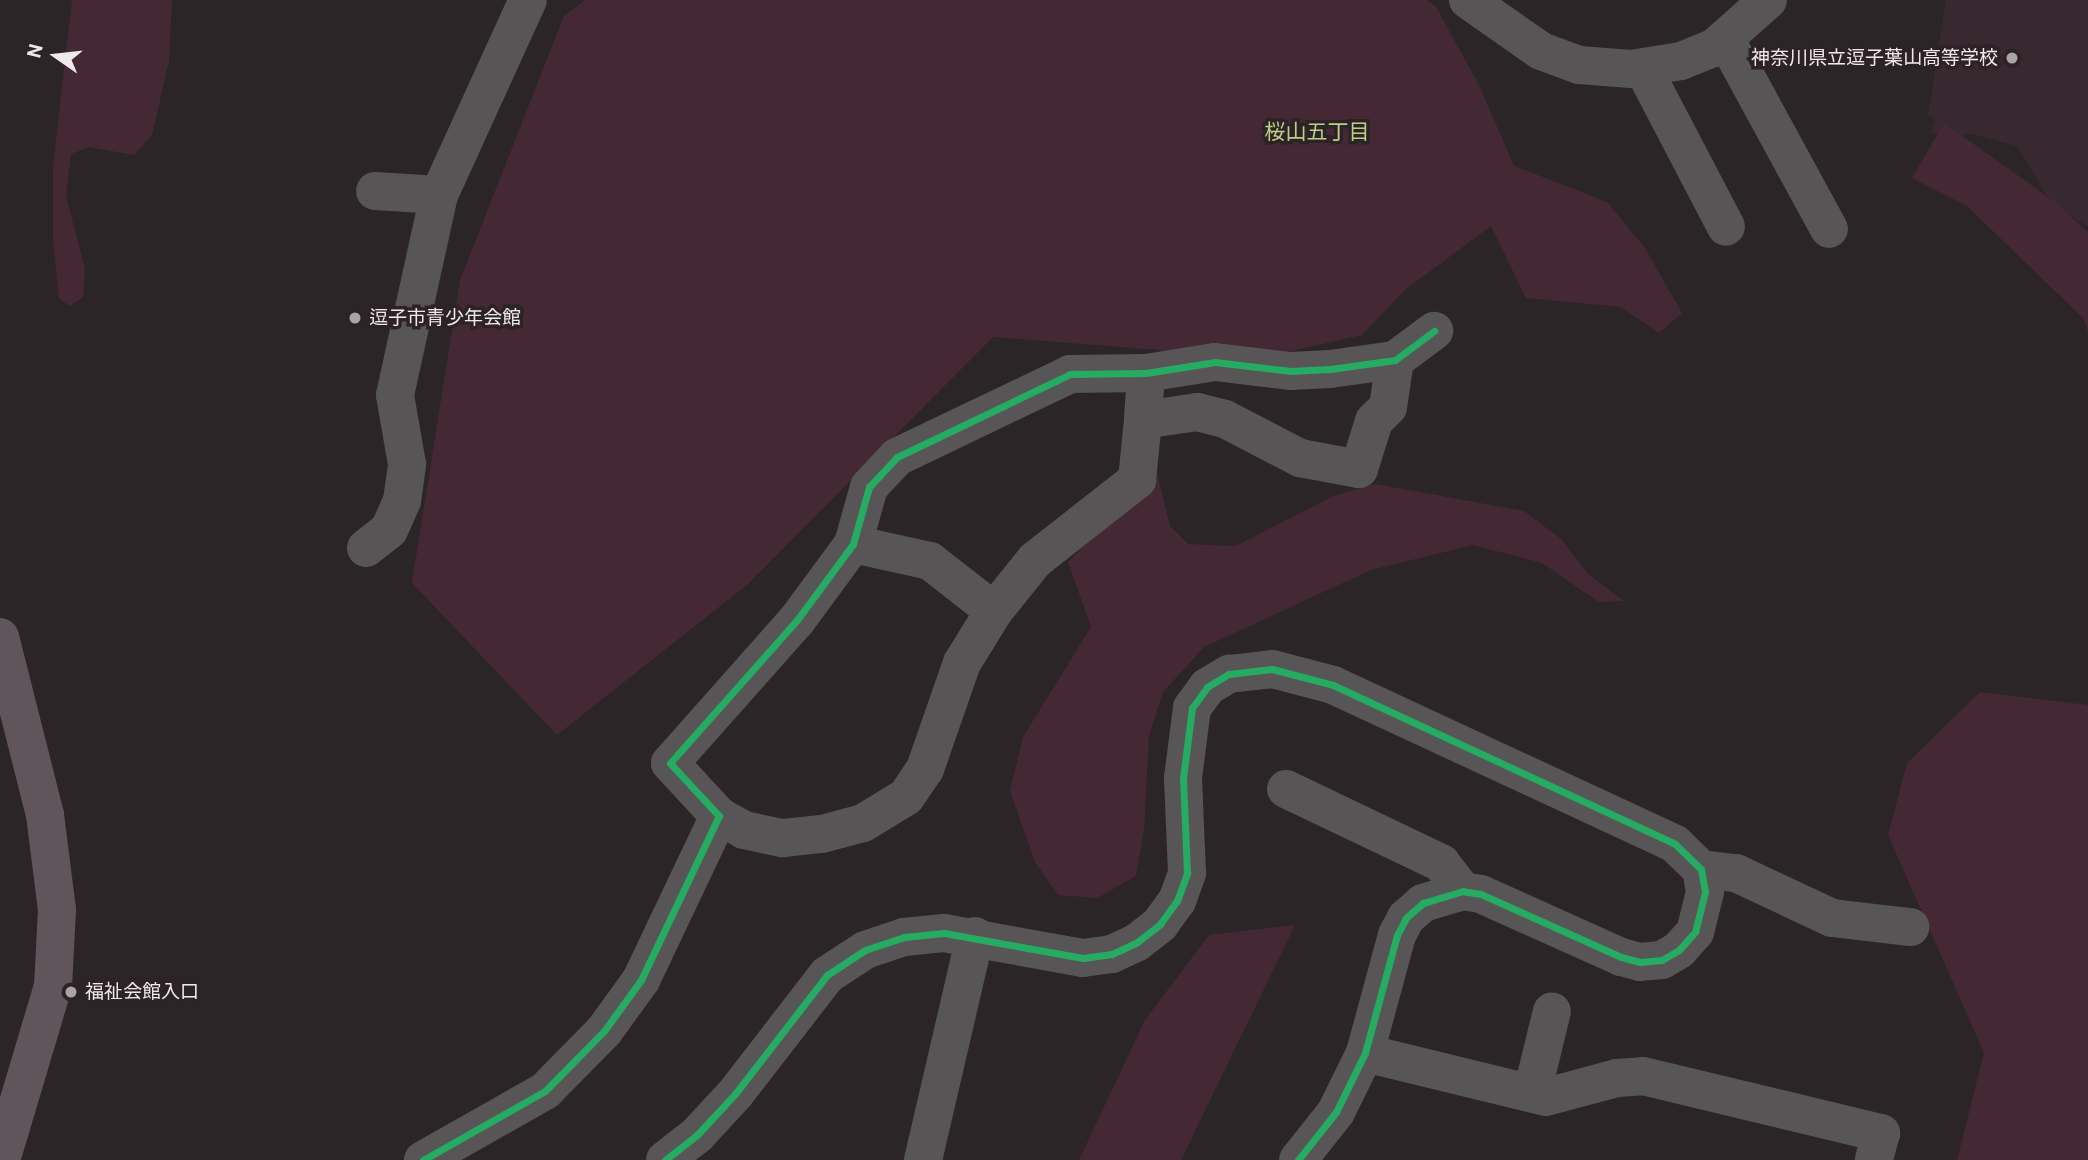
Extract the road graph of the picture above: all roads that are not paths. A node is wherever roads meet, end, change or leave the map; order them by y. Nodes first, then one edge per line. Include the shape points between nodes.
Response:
1 (528, 0) edge
2 (1468, 0) edge
3 (1768, 0) edge
4 (1726, 40) junction
5 (1643, 68) junction
6 (375, 191) dead end
7 (439, 195) junction
8 (1726, 227) dead end
9 (1829, 229) dead end
10 (1434, 331) dead end
11 (1395, 360) junction
12 (1146, 373) junction
13 (1143, 419) junction
14 (853, 544) junction
15 (366, 548) dead end
16 (994, 611) junction
17 (0, 637) edge
18 (1286, 789) dead end
19 (719, 816) junction
20 (1701, 869) junction
21 (1463, 891) junction
22 (1910, 928) dead end
23 (975, 936) junction
24 (1552, 1011) dead end
25 (1365, 1053) junction
26 (1532, 1093) junction
27 (1, 1160) edge
28 (423, 1160) edge
29 (665, 1160) edge
30 (923, 1160) edge
31 (1298, 1160) edge
32 (1874, 1160) edge

1 - 7 street
2 - 5 street via 1541,51 1579,65
3 - 4 street
4 - 5 street via 1681,61
4 - 9 street
5 - 8 street
6 - 7 street
7 - 15 street via 395,395 407,464 402,501 389,530
10 - 11 street
11 - 12 street via 1290,371 1215,362
11 - 13 street via 1388,407 1374,421 1359,469 1300,458 1224,419 1197,412
12 - 13 street
12 - 14 street via 1070,374 897,457 869,486
13 - 16 street via 1137,480 1035,560
14 - 16 street via 930,561
14 - 19 street via 797,620 670,763
16 - 19 street via 962,663 925,769 906,797 863,823 783,838 744,830
17 - 27 main road via 46,815 57,910 52,986
18 - 21 street via 1441,863
19 - 28 street via 640,980 604,1031 531,1102
20 - 21 street via 1705,892 1695,932 1662,960 1640,962 1481,894
20 - 22 street via 1736,873 1832,918
20 - 23 street via 1675,844 1334,685 1294,672 1249,669 1228,674 1208,687 1192,708 1183,778 1187,873 1177,901 1160,923 1136,943 1083,958
21 - 25 street via 1423,903 1406,918
23 - 29 street via 904,937 865,950 827,975 735,1094 697,1135
23 - 30 street
24 - 26 street
25 - 26 street
25 - 31 street via 1336,1112
26 - 32 street via 1567,1095 1617,1078 1643,1076 1881,1133

